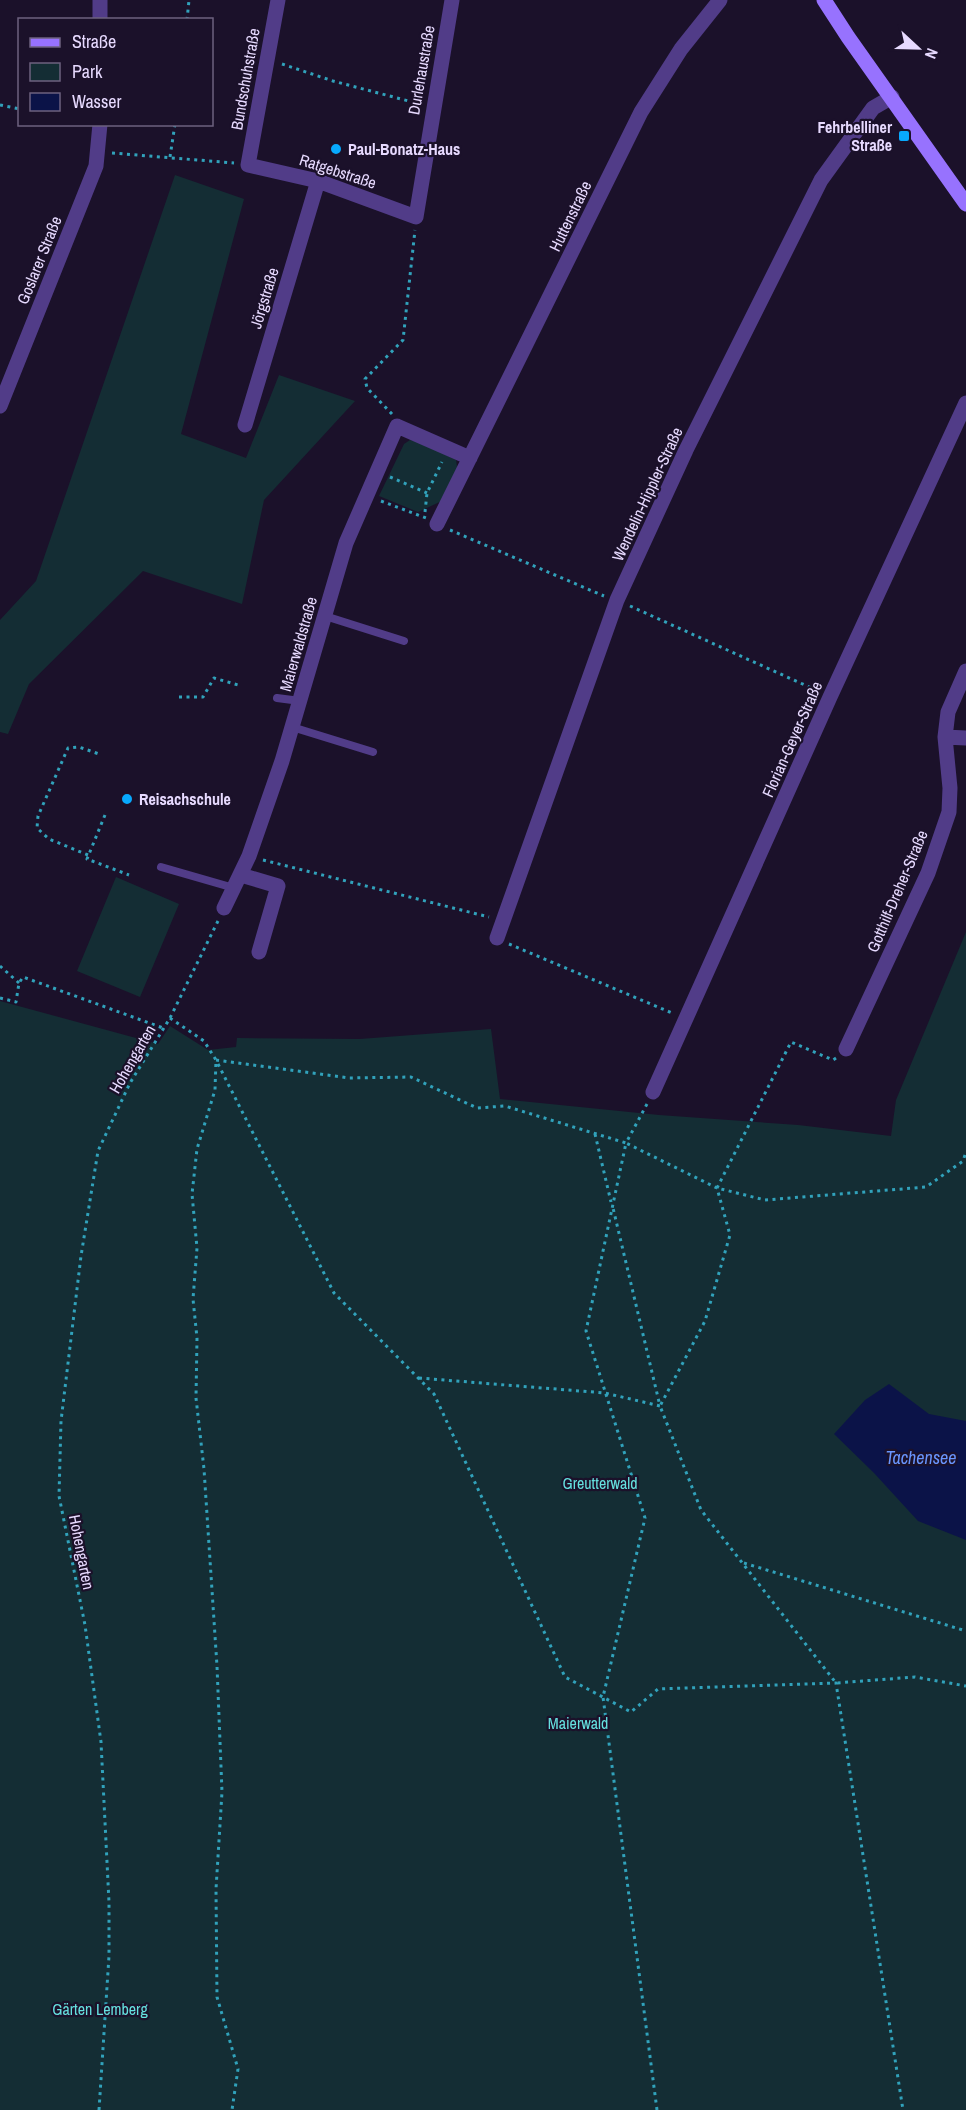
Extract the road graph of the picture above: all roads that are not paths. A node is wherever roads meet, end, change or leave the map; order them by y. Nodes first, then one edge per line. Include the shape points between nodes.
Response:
1 (100, 0) edge
2 (278, 0) edge
3 (452, 0) edge
4 (720, 0) edge
5 (824, 0) edge
6 (100, 18) edge
7 (892, 97) junction
8 (100, 126) edge
9 (248, 165) joint
10 (318, 181) junction
11 (966, 204) edge
12 (416, 217) joint
13 (966, 403) edge
14 (0, 406) edge
15 (245, 425) dead end
16 (470, 458) junction
17 (436, 523) road end
18 (325, 616) junction
19 (404, 641) dead end
20 (966, 671) edge
21 (277, 698) dead end
22 (300, 701) junction
23 (292, 727) junction
24 (945, 737) junction
25 (966, 738) edge
26 (373, 752) dead end
27 (161, 867) dead end
28 (237, 881) junction
29 (224, 908) road end
30 (497, 938) road end
31 (259, 952) dead end
32 (846, 1049) road end
33 (653, 1092) road end

1 - 6 street
2 - 9 street, Bundschuhstraße
3 - 12 street, Durlehaustraße
4 - 16 street, Huttenstraße via 681,49 641,112
5 - 7 main road
7 - 11 main road
7 - 30 street, Wendelin-Hippler-Straße via 873,108 821,180 686,450 617,600
8 - 14 street, Goslarer Straße via 96,166
9 - 10 street, Ratgebstraße
10 - 12 street, Ratgebstraße
10 - 15 street, Jörgstraße
13 - 33 street, Florian-Geyer-Straße
16 - 17 street, Huttenstraße
16 - 18 street, Maierwaldstraße via 397,426 346,543
18 - 19 lane
18 - 22 street, Maierwaldstraße
20 - 24 street, Gotthilf-Dreher-Straße via 948,712
21 - 22 lane
22 - 23 street, Maierwaldstraße
23 - 26 lane
23 - 28 street, Maierwaldstraße
24 - 25 street
24 - 32 street, Gotthilf-Dreher-Straße via 949,812 928,873
27 - 28 lane
28 - 29 street, Maierwaldstraße
28 - 31 street via 278,886

